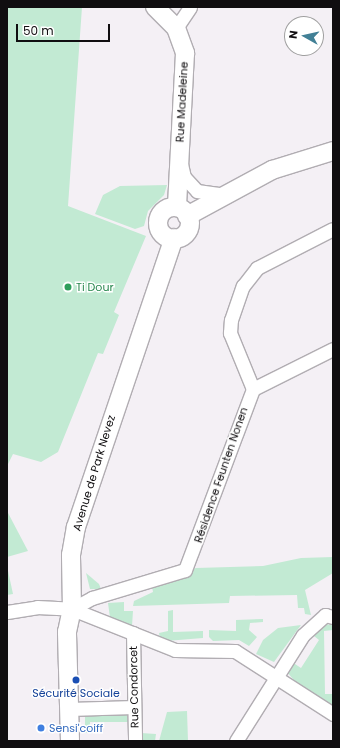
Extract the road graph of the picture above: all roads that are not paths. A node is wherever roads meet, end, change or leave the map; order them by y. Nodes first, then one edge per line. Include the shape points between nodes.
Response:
1 (155, 7) edge
2 (190, 7) edge
3 (176, 28) junction
4 (333, 151) edge
5 (179, 160) junction
6 (228, 195) junction
7 (182, 212) junction
8 (333, 229) edge
9 (174, 238) junction
10 (333, 349) edge
11 (253, 389) junction
12 (72, 609) junction
13 (7, 612) edge
14 (333, 617) edge
15 (133, 633) junction
16 (275, 675) junction
17 (134, 708) junction
18 (70, 709) junction
19 (333, 714) edge
20 (70, 741) edge
21 (135, 741) edge
22 (236, 741) edge

1 - 3 street, Rue Madeleine
2 - 3 street
3 - 5 street, Rue Madeleine via 185,53
4 - 6 street via 293,161
5 - 6 street via 184,176 197,191
5 - 7 street, Rue Madeleine
6 - 7 street
7 - 9 street via 188,231
7 - 9 street via 167,208 160,215 158,224 161,234
8 - 11 street via 257,268 243,286 231,320 230,333
9 - 12 street, Avenue de Park Nevez via 76,527 71,555
10 - 11 street
11 - 12 street, Résidence Feunten Nonen via 191,562 179,574 92,598
12 - 13 street via 38,607
12 - 15 street
12 - 18 street, Avenue de Park Nevez via 67,632
14 - 16 street via 325,615 316,622
15 - 16 street via 175,650 235,651
15 - 17 street, Rue Condorcet
16 - 19 street
16 - 22 street
17 - 18 street
17 - 21 street, Rue Condorcet
18 - 20 street, Avenue de Park Nevez

